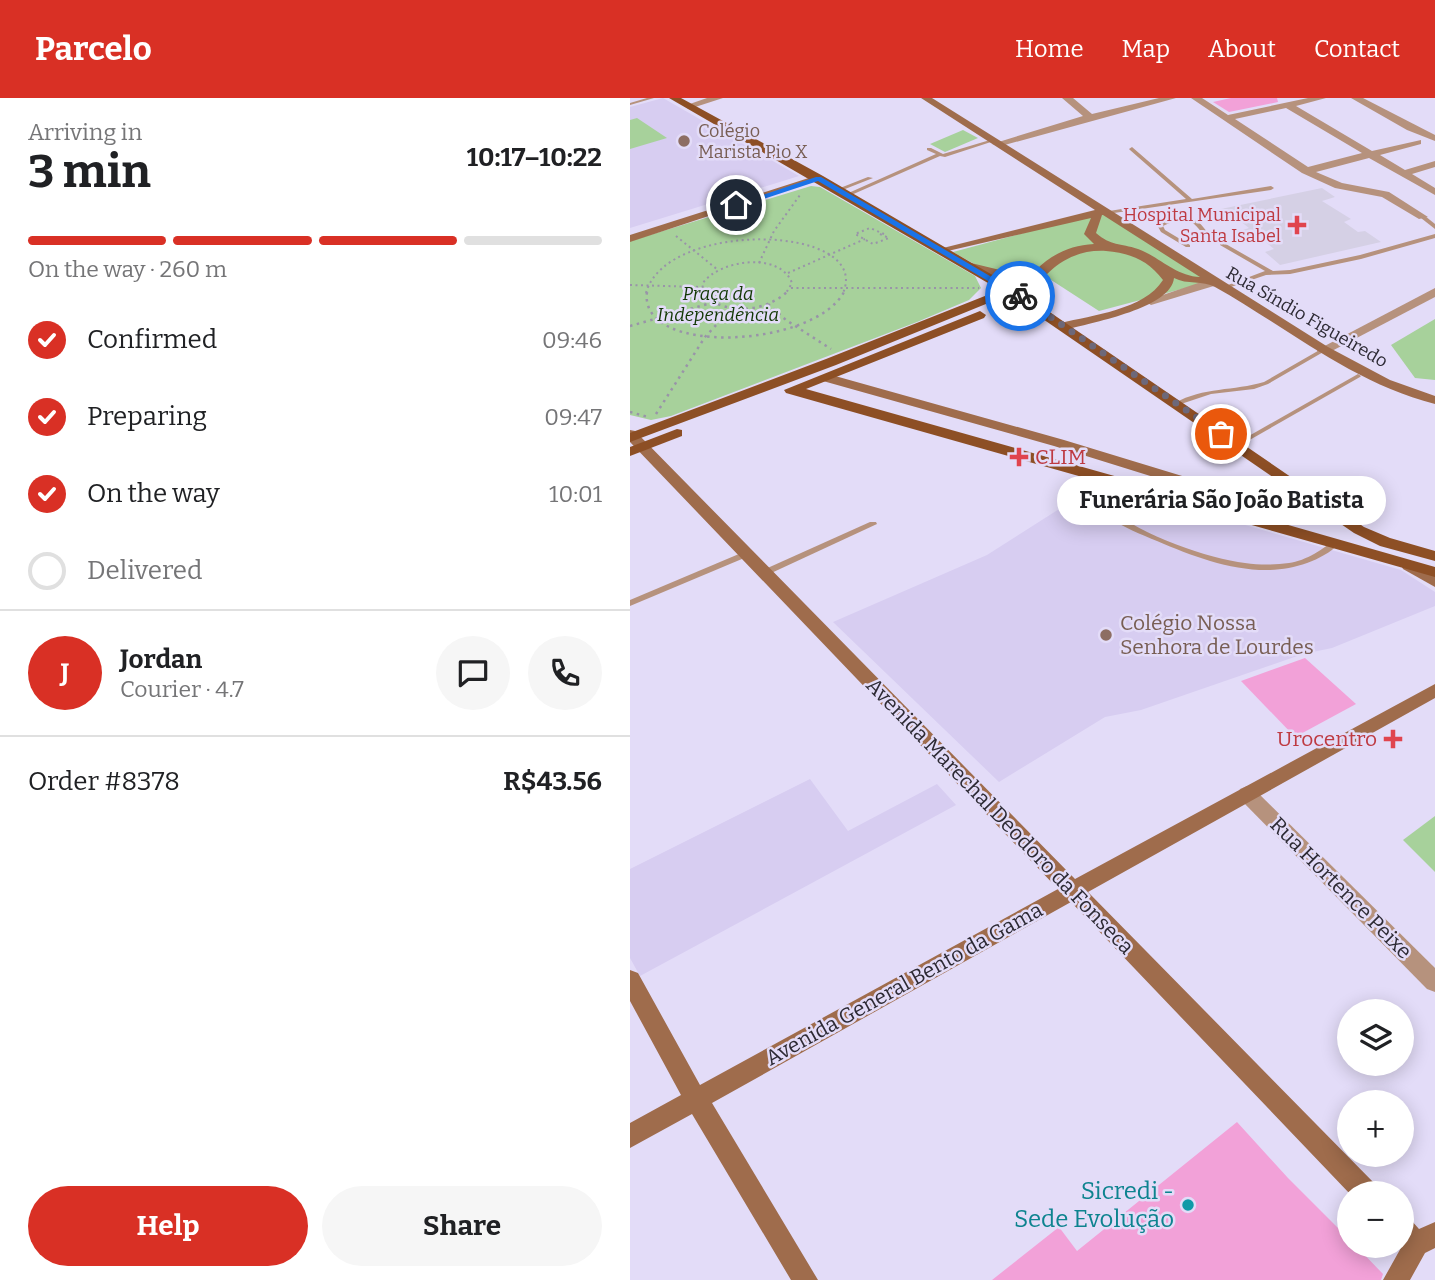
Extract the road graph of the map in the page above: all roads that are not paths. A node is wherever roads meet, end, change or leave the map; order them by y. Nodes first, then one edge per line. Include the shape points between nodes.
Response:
1 (652, 98) edge
2 (674, 98) edge
3 (718, 98) edge
4 (926, 98) edge
5 (1067, 98) edge
6 (1171, 98) edge
7 (1196, 98) edge
8 (1321, 98) edge
9 (1356, 98) edge
10 (630, 104) edge
11 (1288, 105) junction
12 (689, 107) junction
13 (1090, 117) junction
14 (1226, 118) junction
15 (1435, 138) edge
16 (1417, 142) dead end
17 (995, 143) junction
18 (929, 149) dead end
19 (1132, 149) dead end
20 (1370, 154) junction
21 (939, 155) junction
22 (1435, 164) edge
23 (1306, 171) junction
24 (1402, 174) junction
25 (816, 177) junction
26 (870, 178) dead end
27 (1271, 188) dead end
28 (1435, 192) edge
29 (842, 193) junction
30 (1190, 200) junction
31 (1104, 212) junction
32 (1423, 217) joint
33 (1435, 227) edge
34 (1207, 236) dead end
35 (1435, 236) edge
36 (630, 237) edge
37 (1222, 244) dead end
38 (1188, 246) dead end
39 (1106, 248) junction
40 (943, 251) junction
41 (1173, 253) junction
42 (1155, 263) junction
43 (971, 267) junction
44 (1271, 272) junction
45 (1038, 274) junction
46 (1216, 284) junction
47 (1009, 290) junction
48 (1435, 292) edge
49 (1022, 298) junction
50 (1151, 300) junction
51 (1065, 326) junction
52 (1323, 350) junction
53 (1361, 374) junction
54 (828, 378) junction
55 (793, 389) junction
56 (1435, 400) edge
57 (1178, 403) junction
58 (633, 441) edge
59 (1237, 445) junction
60 (1104, 478) junction
61 (1284, 479) junction
62 (1158, 493) junction
63 (1250, 502) junction
64 (873, 524) dead end
65 (1335, 544) junction
66 (746, 554) junction
67 (1435, 555) edge
68 (1409, 565) junction
69 (1435, 572) edge
70 (764, 573) junction
71 (1435, 582) edge
72 (630, 603) edge
73 (1435, 690) edge
74 (1247, 794) junction
75 (1072, 890) junction
76 (630, 980) edge
77 (1435, 982) edge
78 (695, 1099) junction
79 (630, 1136) edge
80 (1354, 1181) edge
81 (1418, 1236) edge
82 (805, 1280) edge
83 (1396, 1280) edge

1 - 10 lane
2 - 12 main road
3 - 12 street
4 - 17 street
5 - 13 street
6 - 13 street
7 - 14 street
8 - 11 street
9 - 15 street
11 - 14 street
11 - 20 street
12 - 25 main road
13 - 17 street
14 - 23 street
16 - 20 street
17 - 21 lane
17 - 31 street
18 - 21 lane
19 - 30 lane
20 - 23 street
20 - 24 street
21 - 29 lane
22 - 24 street
23 - 32 street via 1339,186 1385,194
24 - 28 street
25 - 29 main road
25 - 36 street
25 - 36 street
26 - 29 lane
27 - 30 lane
29 - 40 main road
30 - 31 lane
31 - 39 street via 1090,234
31 - 40 street
31 - 41 street
32 - 33 lane
34 - 38 lane via 1185,216 1160,225
35 - 44 lane via 1361,257
37 - 44 lane
39 - 42 street, Rua Síndio Figueiredo via 1128,250
39 - 45 street, Rua Síndio Figueiredo via 1069,252
40 - 43 main road
41 - 42 street via 1171,261
41 - 46 street
42 - 46 street, Rua Síndio Figueiredo via 1187,280
42 - 50 street via 1169,283
43 - 45 street via 1006,275
43 - 47 main road
44 - 46 lane
45 - 49 street
46 - 50 street
46 - 52 street, Rua Síndio Figueiredo
47 - 49 main road
47 - 58 main road
48 - 52 street
49 - 51 main road
49 - 54 main road
50 - 51 street
51 - 57 main road
52 - 53 street, Rua Síndio Figueiredo
52 - 57 lane via 1266,383 1210,392
53 - 56 street, Rua Síndio Figueiredo
53 - 59 lane
54 - 55 main road
54 - 63 street
55 - 58 main road
55 - 60 main road
57 - 59 main road
58 - 66 street, Avenida Marechal Deodoro da Fonseca
59 - 61 main road
60 - 62 main road
60 - 65 lane via 1095,497 1105,510 1142,532 1221,562 1250,567 1293,563
61 - 63 street via 1287,490 1282,500
61 - 67 main road via 1359,530
62 - 63 main road
62 - 65 main road
64 - 70 lane
65 - 68 main road
66 - 70 street, Avenida Marechal Deodoro da Fonseca
66 - 72 lane
68 - 69 main road
68 - 71 street
70 - 75 street, Avenida Marechal Deodoro da Fonseca
73 - 74 street, Avenida General Bento da Gama
74 - 75 street, Avenida General Bento da Gama
74 - 77 street, Rua Hortence Peixe
75 - 78 street, Avenida General Bento da Gama
75 - 80 street, Avenida Marechal Deodoro da Fonseca
76 - 78 street
78 - 79 street, Avenida General Bento da Gama
78 - 82 street
81 - 83 street

